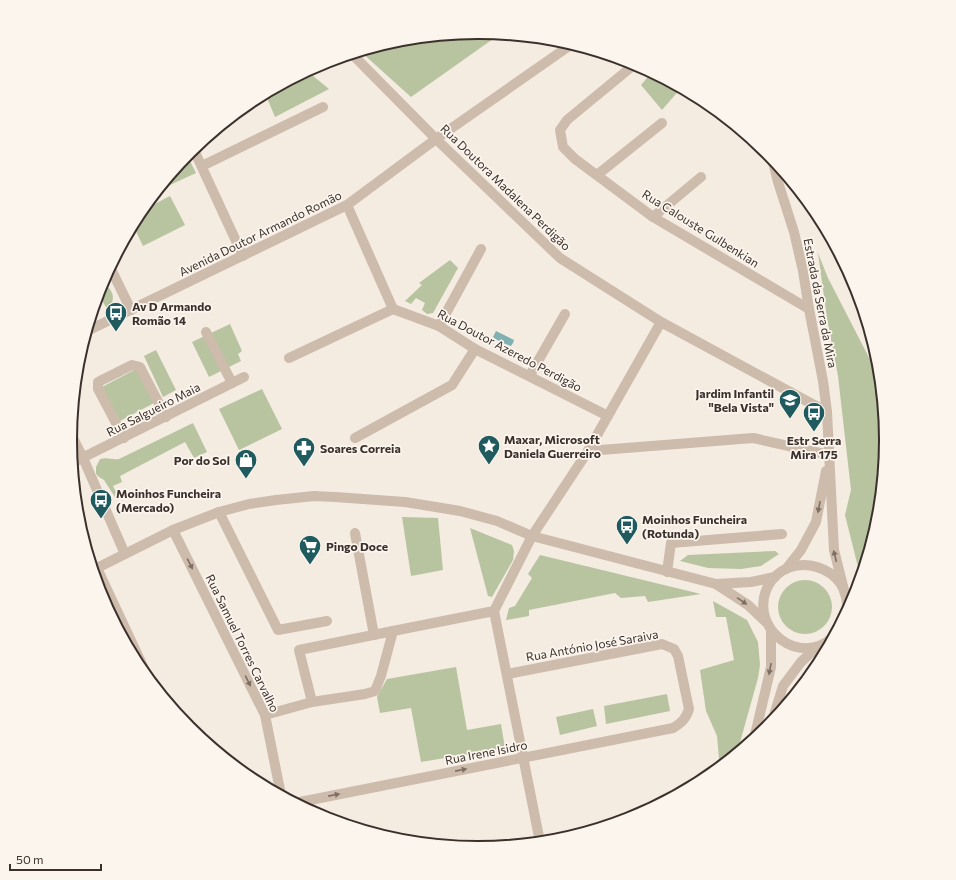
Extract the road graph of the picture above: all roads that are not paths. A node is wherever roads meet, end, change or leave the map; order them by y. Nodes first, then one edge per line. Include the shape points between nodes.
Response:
1 (565, 49) edge
2 (356, 58) edge
3 (629, 69) edge
4 (323, 107) dead end
5 (662, 123) dead end
6 (436, 139) junction
7 (196, 154) edge
8 (202, 166) junction
9 (775, 172) edge
10 (597, 175) junction
11 (701, 177) dead end
12 (347, 205) junction
13 (653, 217) junction
14 (481, 249) dead end
15 (243, 256) junction
16 (113, 274) edge
17 (393, 309) junction
18 (809, 309) junction
19 (132, 310) junction
20 (565, 314) dead end
21 (661, 322) junction
22 (439, 326) junction
23 (93, 328) edge
24 (206, 332) dead end
25 (475, 349) junction
26 (289, 358) dead end
27 (530, 375) junction
28 (244, 377) dead end
29 (232, 383) junction
30 (827, 412) junction
31 (608, 416) junction
32 (166, 417) junction
33 (124, 438) junction
34 (355, 438) dead end
35 (77, 446) edge
36 (588, 451) junction
37 (829, 455) junction
38 (83, 458) junction
39 (78, 460) edge
40 (219, 512) junction
41 (173, 530) junction
42 (354, 533) dead end
43 (782, 534) dead end
44 (532, 536) junction
45 (126, 554) junction
46 (98, 568) edge
47 (786, 569) junction
48 (667, 572) junction
49 (775, 577) junction
50 (716, 584) junction
51 (845, 594) junction
52 (846, 599) edge
53 (115, 609) edge
54 (494, 611) junction
55 (327, 621) dead end
56 (122, 625) edge
57 (769, 626) junction
58 (393, 631) junction
59 (374, 635) junction
60 (823, 644) edge
61 (817, 647) junction
62 (507, 674) junction
63 (312, 702) junction
64 (777, 707) edge
65 (266, 715) junction
66 (681, 723) joint
67 (756, 729) edge
68 (522, 759) junction
69 (280, 789) edge
70 (304, 801) edge
71 (536, 837) edge

1 - 6 street, Avenida Doutor Armando Romão
2 - 6 street, Rua Doutora Madalena Perdigão
3 - 10 street, Rua Calouste Gulbenkian via 567,120 560,130 564,147 575,159
4 - 8 street
5 - 10 street
6 - 12 street, Avenida Doutor Armando Romão
6 - 21 street, Rua Doutora Madalena Perdigão via 560,258
7 - 8 street
8 - 15 street
9 - 18 street, Estrada da Serra da Mira via 794,232
10 - 13 street, Rua Calouste Gulbenkian
11 - 13 street
12 - 15 street, Avenida Doutor Armando Romão
12 - 17 street
13 - 18 street, Rua Calouste Gulbenkian
14 - 22 street
15 - 19 street, Avenida Doutor Armando Romão
16 - 19 street
17 - 22 street, Rua Doutor Azeredo Perdigão
17 - 26 street
18 - 30 street, Estrada da Serra da Mira
19 - 23 street, Avenida Doutor Armando Romão
20 - 27 street
21 - 30 street, Rua Doutora Madalena Perdigão
21 - 31 street
22 - 25 street, Rua Doutor Azeredo Perdigão
24 - 29 street
25 - 27 street, Rua Doutor Azeredo Perdigão
25 - 34 street via 452,385
27 - 31 street, Rua Doutor Azeredo Perdigão
28 - 29 street, Rua Salgueiro Maia
29 - 32 street, Rua Salgueiro Maia
30 - 37 street, Estrada da Serra da Mira
31 - 36 street
32 - 33 street, Rua Salgueiro Maia
32 - 33 street via 140,367 132,365 98,382 98,389
33 - 38 street, Rua Salgueiro Maia
35 - 38 street
36 - 37 street via 753,438
36 - 44 street
37 -> 47 street via 816,522 801,550
51 -> 37 street via 834,550
38 - 39 street, Rua Salgueiro Maia
38 - 45 street
40 - 41 street
40 - 44 street via 249,504 314,496 354,498 405,502 460,511 497,521
40 - 55 street via 278,630
41 - 45 street
41 -> 65 street, Rua Samuel Torres Carvalho
42 - 59 street
43 - 48 street via 671,543
44 - 48 street
44 - 54 street
45 - 46 street
47 - 49 street
47 - 51 street via 814,565 828,571 838,581
48 - 50 street
49 - 50 street via 751,582
49 - 57 street via 764,598 763,610
50 -> 57 street via 748,605
51 - 52 street
53 - 56 street
54 - 58 street
54 - 62 street
57 - 61 street via 781,641 792,646
57 -> 67 street via 771,667
58 - 59 street
58 - 63 street via 375,691
59 - 63 street via 299,650
60 - 61 street
61 - 64 street via 801,662 783,686
62 - 66 street, Rua António José Saraiva via 662,644 674,649 678,656 689,709 687,717
62 - 68 street
63 - 65 street
65 - 69 street, Rua Samuel Torres Carvalho
66 - 68 street, Rua Irene Isidro via 673,728
70 -> 68 street, Rua Irene Isidro
68 - 71 street

